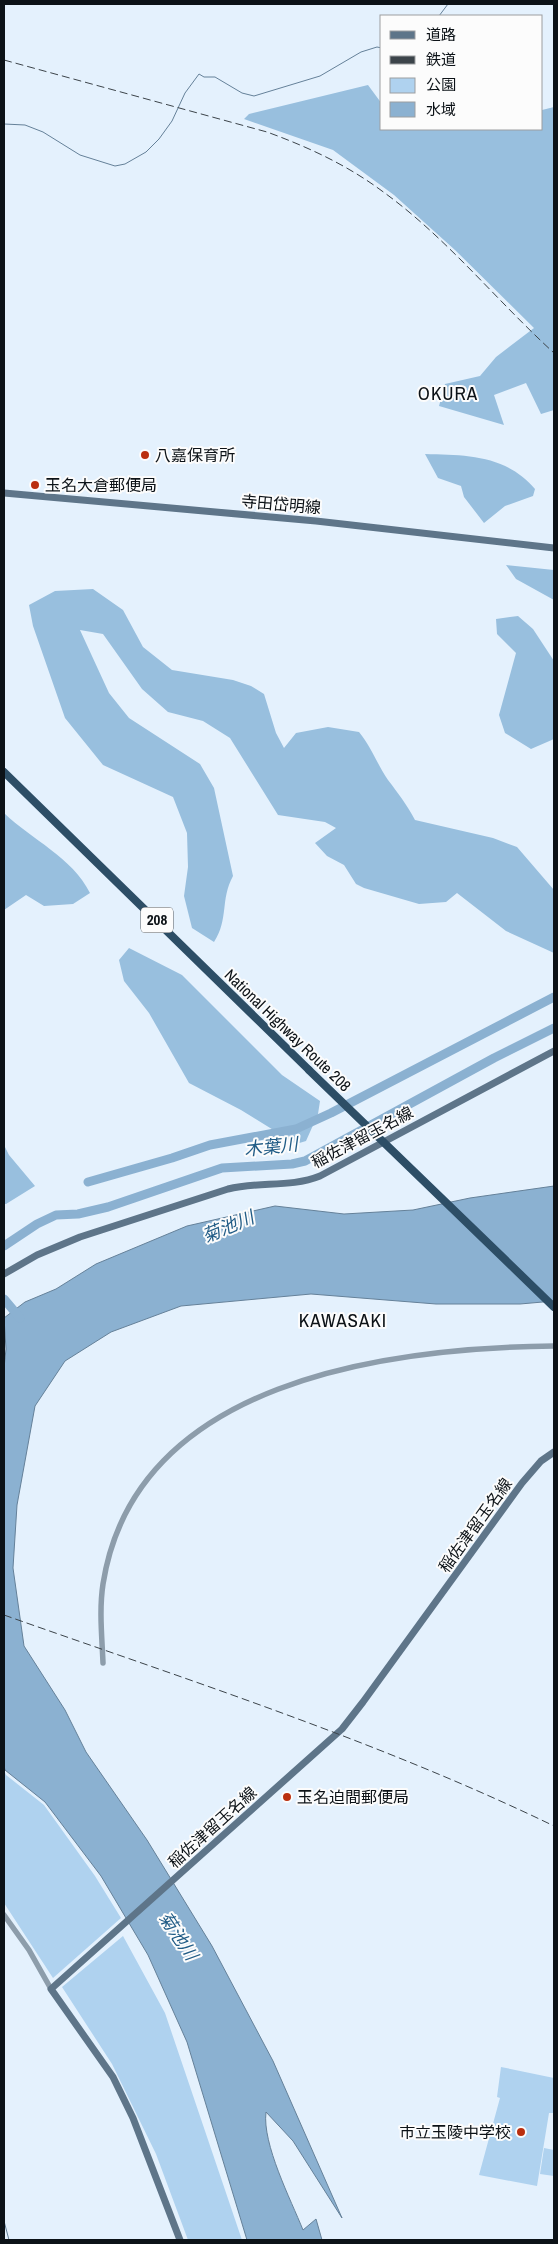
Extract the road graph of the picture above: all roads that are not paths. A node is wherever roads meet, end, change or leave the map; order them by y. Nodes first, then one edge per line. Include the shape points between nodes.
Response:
1 (4, 493) edge
2 (554, 548) edge
3 (4, 772) edge
4 (554, 1050) edge
5 (4, 1274) edge
6 (543, 1296) junction
7 (554, 1303) edge
8 (554, 1307) edge
9 (554, 1346) edge
10 (554, 1452) edge
11 (103, 1663) dead end
12 (4, 1914) edge
13 (51, 1989) junction
14 (180, 2240) edge

1 - 2 main road, 寺田岱明線 via 316,520
3 - 6 highway, National Highway Route 208 / 208, bridge
4 - 5 main road, 稲佐津留玉名線 via 320,1176 293,1184 252,1184 228,1189 80,1237 37,1255
6 - 7 highway, bridge
6 - 8 highway, National Highway Route 208 / 208, bridge
9 - 11 street via 466,1349 322,1374 239,1405 204,1427 156,1469 141,1487 123,1519 103,1584
10 - 13 main road, 稲佐津留玉名線 via 541,1461 522,1483 342,1729
12 - 13 street
13 - 14 main road via 112,2077 133,2118

